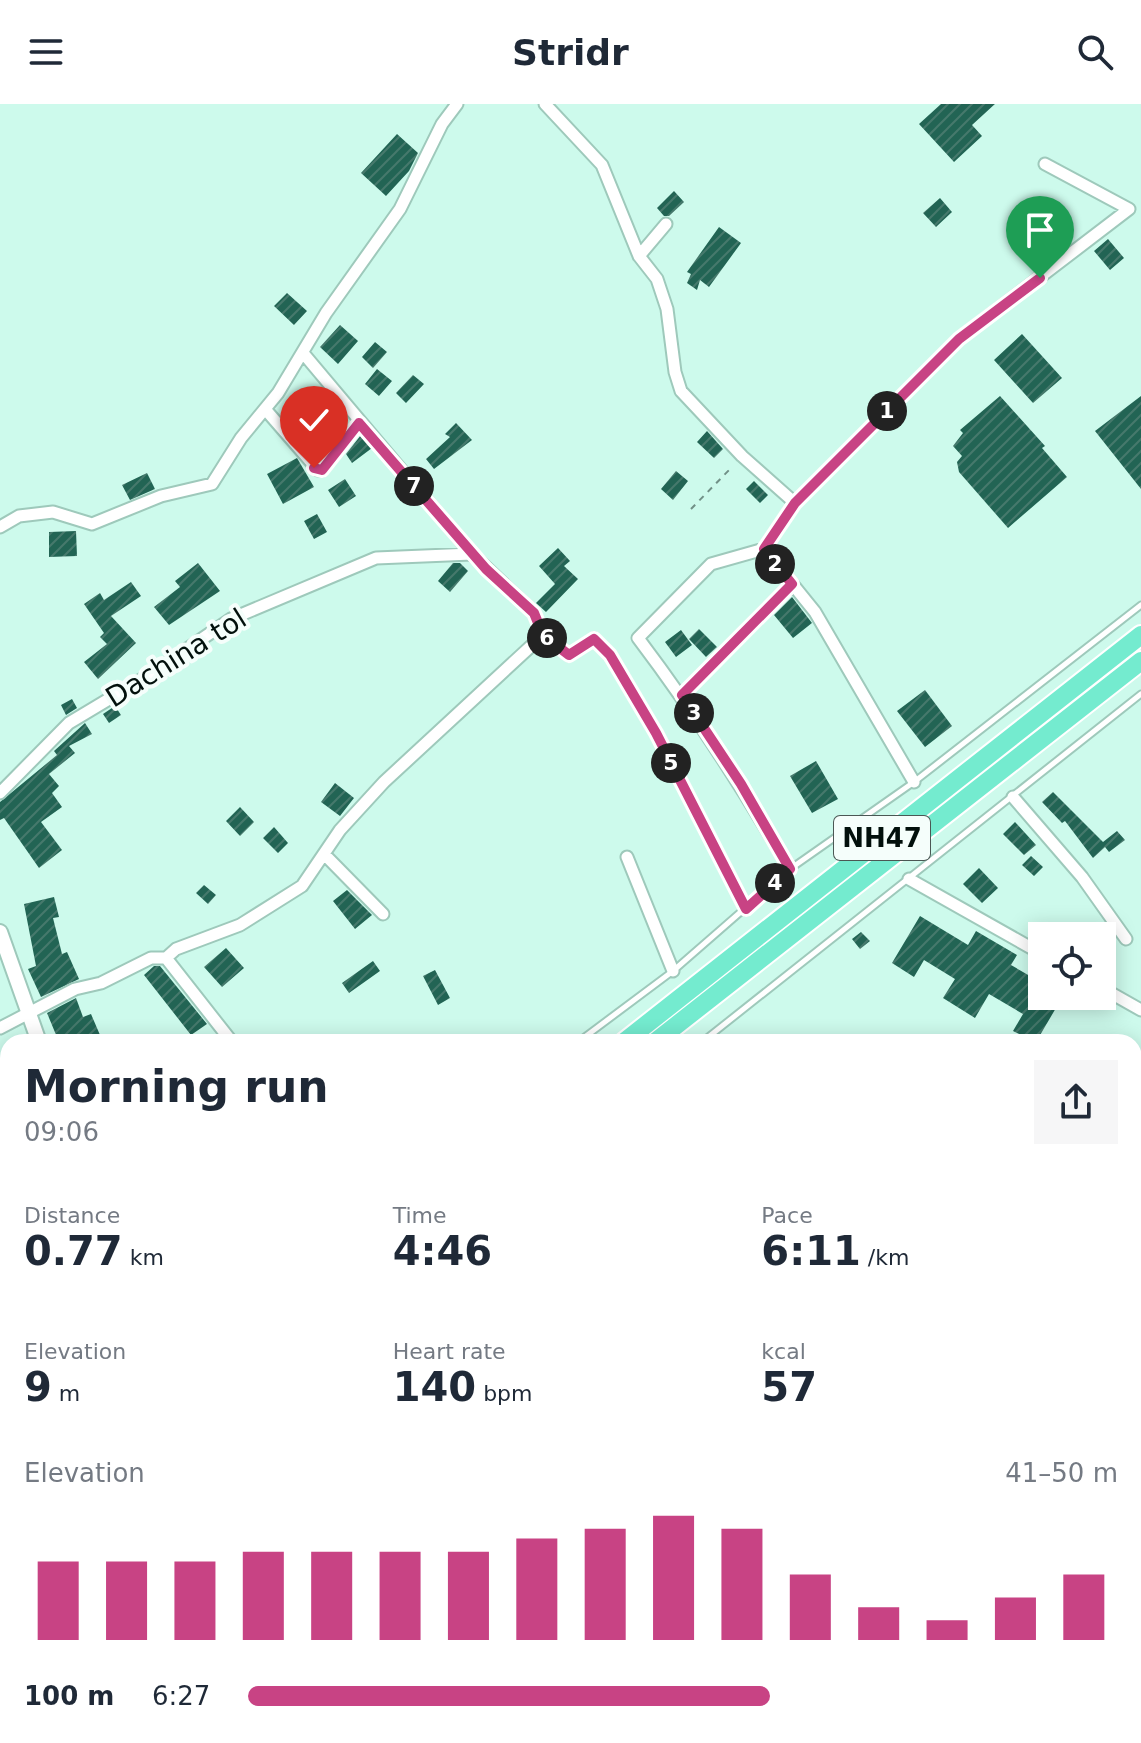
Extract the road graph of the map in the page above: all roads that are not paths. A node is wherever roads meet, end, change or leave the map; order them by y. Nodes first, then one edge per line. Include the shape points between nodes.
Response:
1 (457, 104) edge
2 (545, 104) edge
3 (1045, 164) dead end
4 (666, 224) dead end
5 (639, 256) junction
6 (303, 353) junction
7 (265, 409) junction
8 (359, 423) junction
9 (795, 503) junction
10 (0, 527) edge
11 (764, 549) junction
12 (472, 554) junction
13 (792, 584) junction
14 (1141, 605) edge
15 (543, 635) junction
16 (1141, 635) edge
17 (1141, 661) edge
18 (1141, 694) edge
19 (682, 695) junction
20 (914, 782) junction
21 (0, 793) edge
22 (1013, 797) junction
23 (325, 855) junction
24 (627, 857) dead end
25 (790, 869) junction
26 (909, 879) junction
27 (746, 909) junction
28 (383, 914) dead end
29 (0, 932) edge
30 (1126, 939) dead end
31 (1028, 946) edge
32 (166, 958) junction
33 (673, 971) junction
34 (1116, 996) edge
35 (1141, 1010) edge
36 (30, 1011) junction
37 (0, 1028) edge
38 (37, 1034) edge
39 (226, 1034) edge
40 (589, 1034) edge
41 (634, 1034) edge
42 (665, 1034) edge
43 (712, 1034) edge

1 - 6 street via 400,209
2 - 5 street via 602,165
3 - 9 street via 1129,209 959,339
4 - 5 street
5 - 9 street via 657,279 667,309 681,391
6 - 7 street
6 - 8 street
7 - 8 street via 318,470
7 - 10 street via 212,484 161,496 92,524 53,512 19,516
8 - 12 street
9 - 11 street
11 - 13 street
11 - 19 street via 711,564 638,638
12 - 15 street via 534,613
12 - 21 street, Dachina tol via 376,558 231,619 69,723
13 - 19 street
13 - 20 street via 815,612
14 - 20 lane
15 - 23 street via 384,782 340,830
15 - 27 street via 569,655 594,639 610,655
16 - 41 highway, NH47
17 - 42 highway, NH47
18 - 22 lane
19 - 25 street
20 - 25 lane
22 - 26 lane
22 - 30 street via 1082,877
23 - 28 street
23 - 32 street via 302,886 281,902
24 - 33 street
25 - 27 lane
26 - 31 street
26 - 43 lane
27 - 33 lane
29 - 36 street
32 - 36 street via 151,958
32 - 39 street
33 - 40 lane
34 - 35 street
36 - 37 street
36 - 38 street

